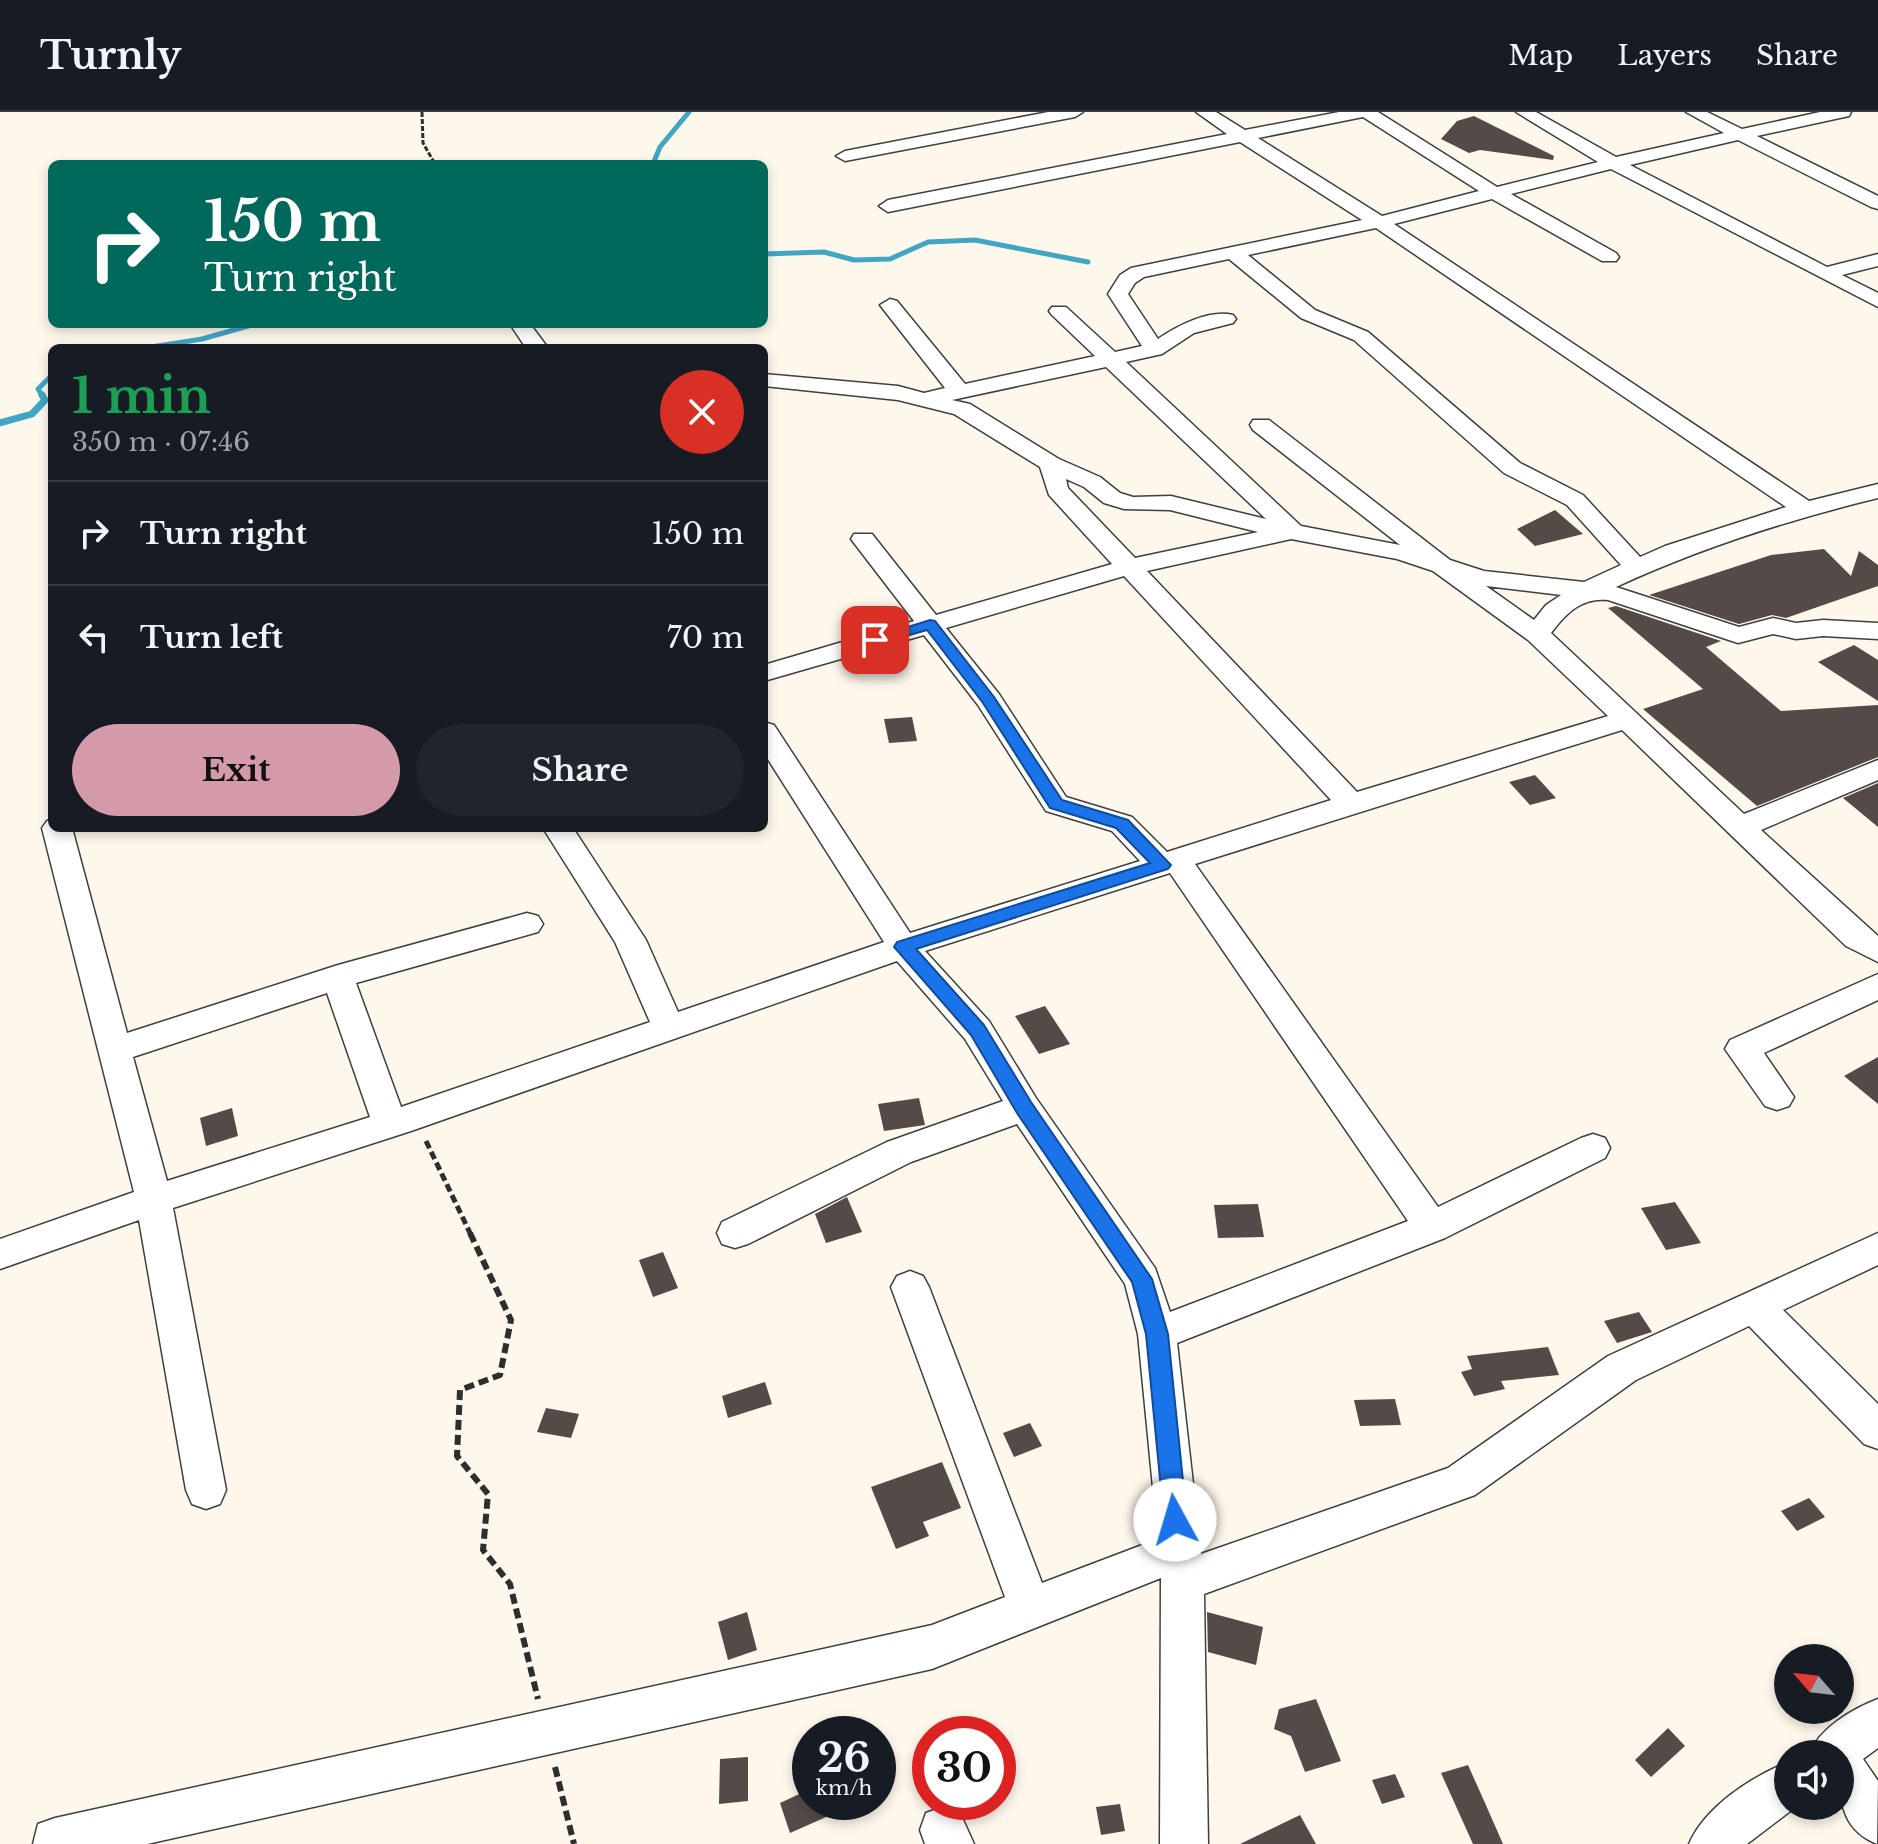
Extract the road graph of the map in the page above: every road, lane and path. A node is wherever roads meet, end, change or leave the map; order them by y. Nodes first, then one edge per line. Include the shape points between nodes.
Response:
1 (422, 112) edge
2 (1075, 112) edge
3 (1204, 112) edge
4 (1365, 112) edge
5 (1524, 112) edge
6 (1694, 112) edge
7 (1843, 112) edge
8 (1740, 135) junction
9 (1239, 136) junction
10 (845, 156) dead end
11 (433, 160) edge
12 (1613, 163) junction
13 (1495, 193) junction
14 (1878, 203) edge
15 (888, 206) dead end
16 (1379, 222) junction
17 (1233, 252) junction
18 (1609, 257) dead end
19 (1878, 260) edge
20 (1825, 273) junction
21 (1878, 301) edge
22 (890, 305) dead end
23 (1059, 311) dead end
24 (1226, 319) dead end
25 (1155, 350) junction
26 (1111, 360) junction
27 (768, 380) edge
28 (960, 392) junction
29 (922, 399) junction
30 (1261, 425) dead end
31 (1051, 464) junction
32 (1878, 491) edge
33 (1805, 509) junction
34 (1294, 532) junction
35 (863, 539) dead end
36 (1129, 567) junction
37 (1637, 568) junction
38 (1446, 569) junction
39 (1585, 591) junction
40 (930, 624) junction
41 (1878, 631) edge
42 (1537, 634) junction
43 (768, 672) edge
44 (1626, 720) junction
45 (768, 737) edge
46 (1878, 769) edge
47 (1351, 804) junction
48 (1740, 827) junction
49 (58, 832) edge
50 (561, 832) edge
51 (1170, 863) junction
52 (527, 924) dead end
53 (903, 947) junction
54 (1878, 951) edge
55 (338, 977) junction
56 (1878, 986) edge
57 (669, 1027) junction
58 (115, 1050) junction
59 (1777, 1097) dead end
60 (1024, 1107) junction
61 (395, 1122) junction
62 (1593, 1148) dead end
63 (154, 1200) junction
64 (1432, 1227) junction
65 (735, 1233) dead end
66 (1878, 1248) edge
67 (0, 1254) edge
68 (910, 1287) dead end
69 (1754, 1306) junction
70 (1157, 1334) junction
71 (1878, 1431) edge
72 (206, 1490) dead end
73 (1181, 1566) junction
74 (1030, 1608) junction
75 (1878, 1721) edge
76 (546, 1730) junction
77 (1852, 1740) edge
78 (1854, 1786) edge
79 (1774, 1795) edge
80 (1878, 1821) edge
81 (55, 1841) dead end
82 (574, 1844) edge
83 (1184, 1844) edge
84 (1713, 1844) edge

1 - 11 path via 423,143
2 - 10 street
3 - 9 street
4 - 9 street
4 - 13 street
5 - 12 street
6 - 8 street
7 - 8 street
8 - 12 street
8 - 14 street
9 - 15 street
9 - 16 street
12 - 13 street
12 - 20 street
13 - 16 street
13 - 18 street
16 - 17 street
16 - 33 street
17 - 25 street via 1138,272 1127,279 1118,294
17 - 37 street via 1308,314 1361,336 1512,468 1575,500
19 - 20 street
20 - 21 street
22 - 28 street
23 - 26 street
24 - 25 street via 1187,329
25 - 26 street
26 - 28 street
26 - 34 street
27 - 29 street
28 - 29 street
29 - 31 street via 962,409
30 - 38 street
31 - 34 street via 1132,504 1171,503
31 - 36 street via 1057,490
32 - 33 street
33 - 37 street
34 - 36 street
34 - 38 street via 1402,553
35 - 40 street
36 - 40 street
36 - 47 street
37 - 39 street
38 - 39 street
38 - 42 street
39 - 41 street via 1611,593 1738,635 1773,626
39 - 42 street via 1555,610
40 - 43 street
40 - 51 street via 989,700 1056,804 1122,824
42 - 44 street
44 - 47 street
44 - 48 street
45 - 53 street
46 - 48 street
47 - 51 street
48 - 54 street via 1857,938
49 - 58 street
50 - 57 street via 630,940
51 - 53 street
51 - 64 street
52 - 55 street
53 - 57 street
53 - 60 street via 977,1030
55 - 58 street
55 - 61 street
56 - 59 street via 1742,1049
57 - 61 street
58 - 63 street
60 - 65 street via 899,1152
60 - 70 street via 1142,1279
61 - 63 street
61 - 76 path via 426,1140 511,1320 500,1375 460,1390 457,1456 488,1494 483,1550 510,1584
62 - 64 street
63 - 67 street
63 - 72 street
64 - 70 street
66 - 69 street
68 - 74 street
69 - 71 street
69 - 73 street via 1622,1368 1461,1482
70 - 73 street
73 - 74 street
73 - 83 street
74 - 76 street via 932,1647
75 - 77 street
76 - 81 street
76 - 82 path
78 - 80 street
79 - 84 street

